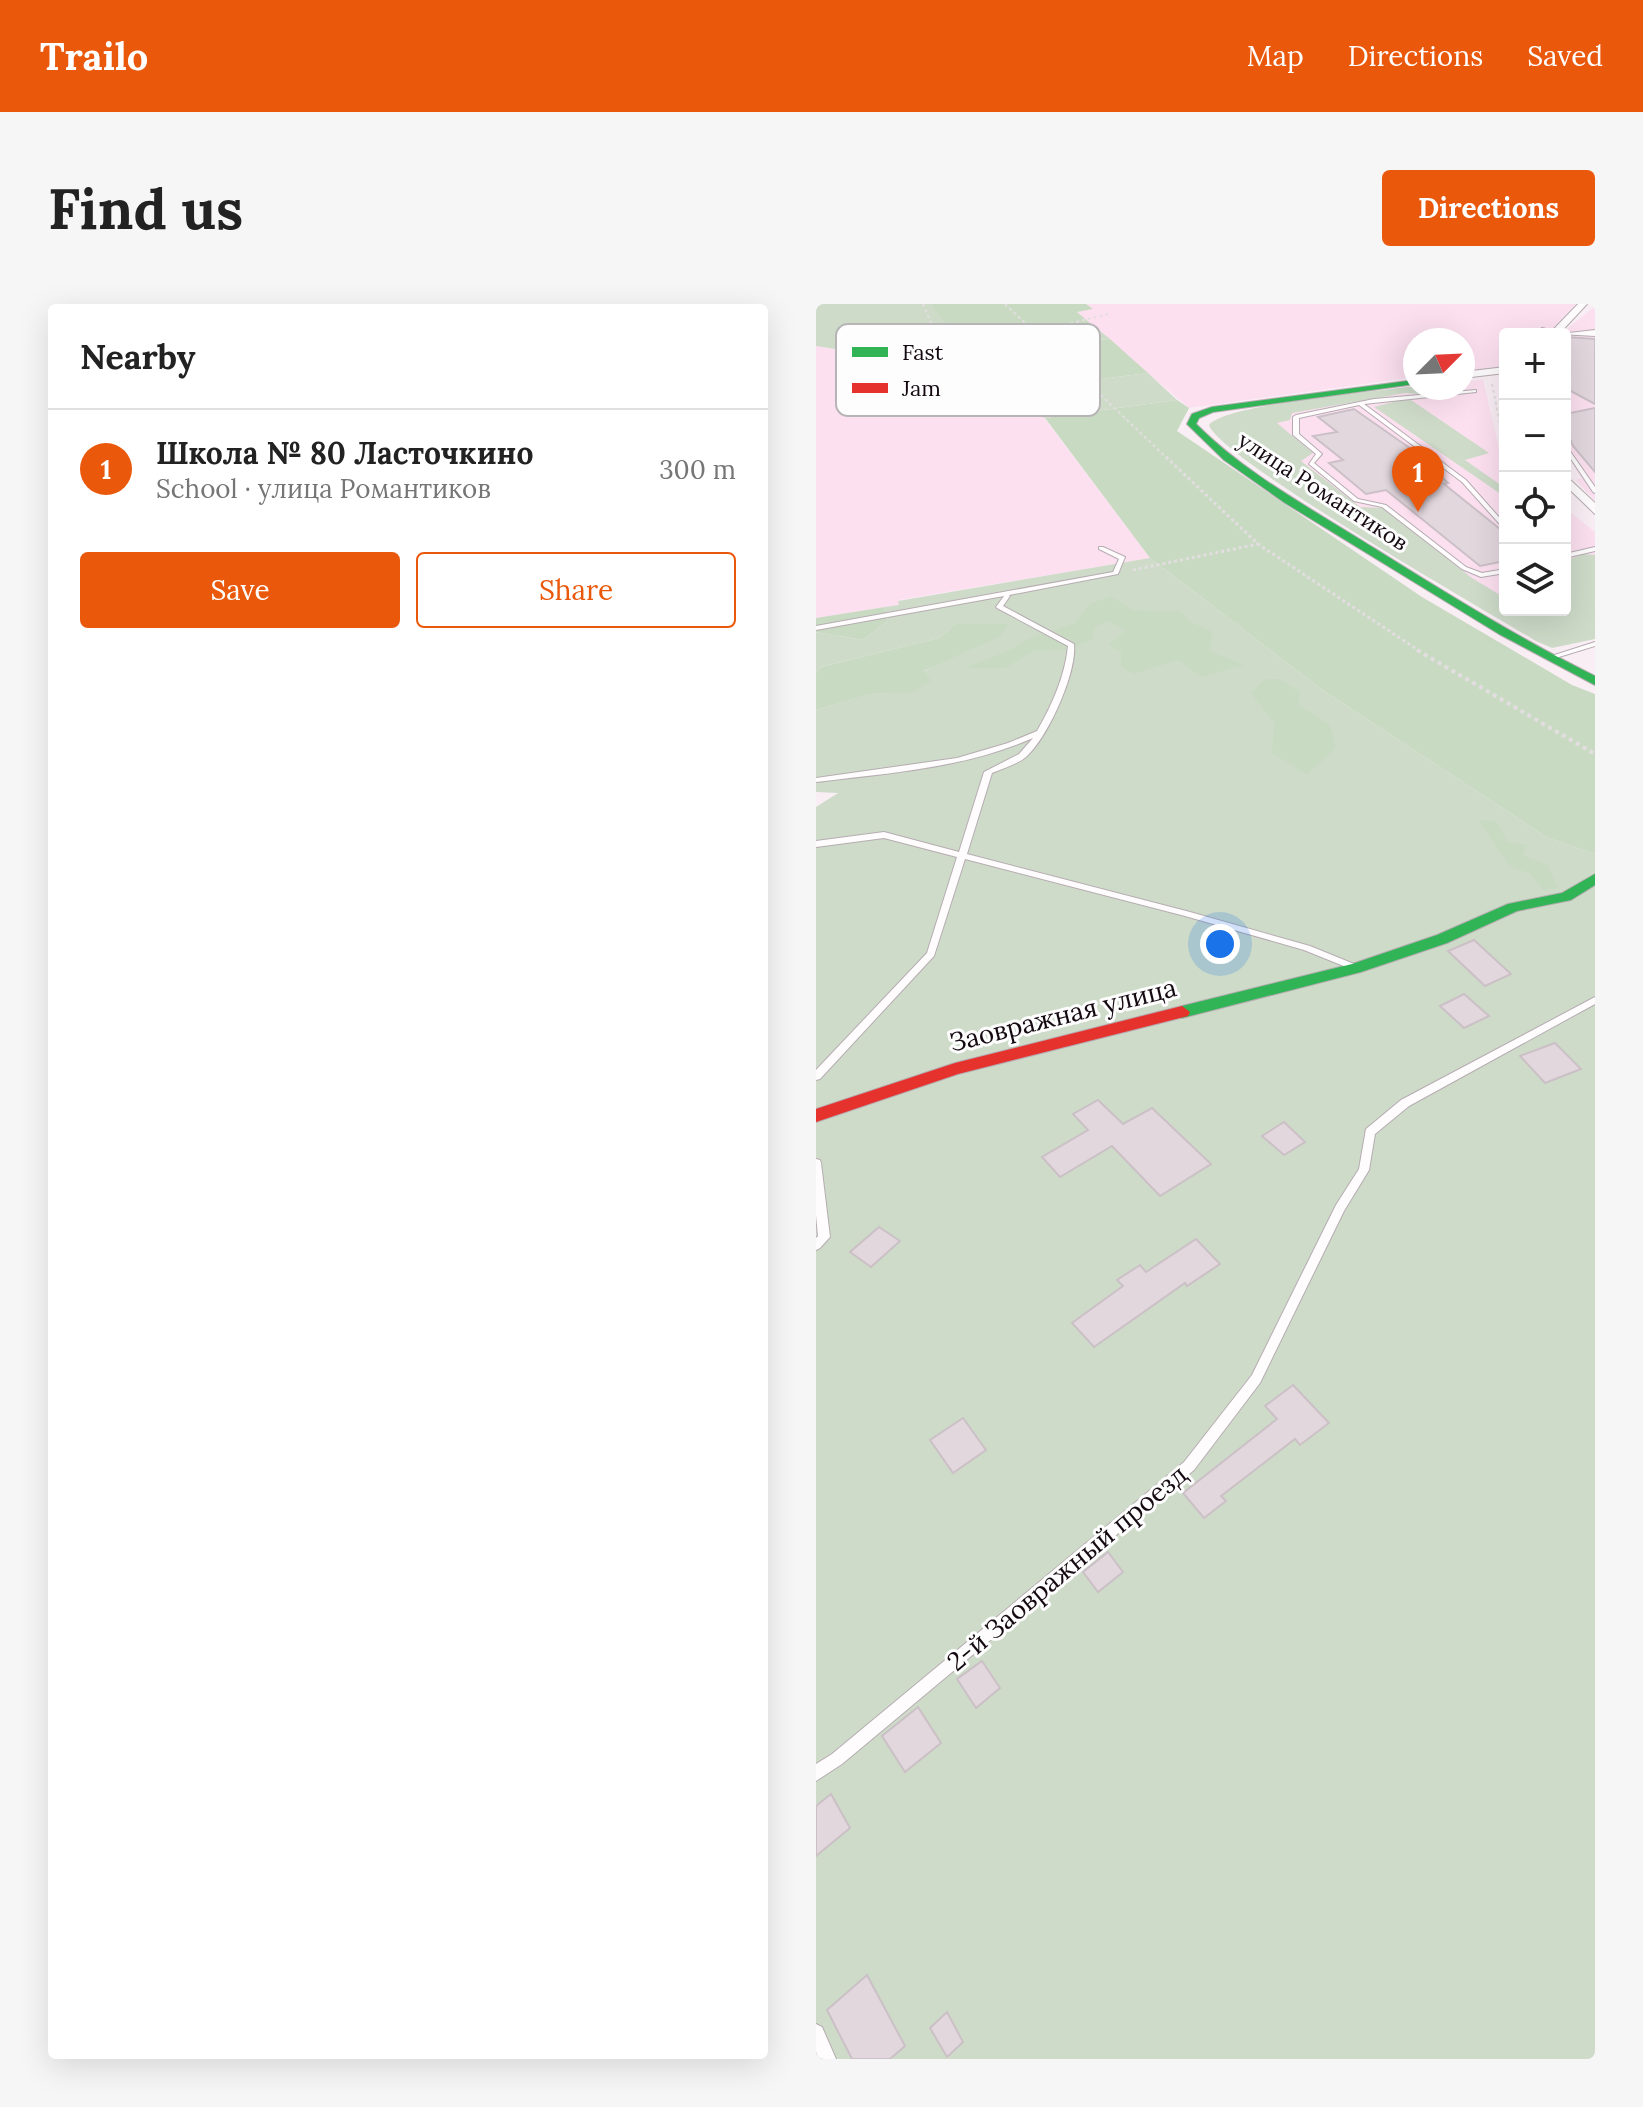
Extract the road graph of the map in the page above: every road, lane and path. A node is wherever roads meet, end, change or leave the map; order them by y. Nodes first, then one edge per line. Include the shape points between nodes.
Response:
1 (923, 304) edge
2 (1005, 304) edge
3 (1583, 304) edge
4 (1108, 314) dead end
5 (931, 324) edge
6 (1026, 324) edge
7 (1064, 324) edge
8 (1553, 328) edge
9 (1595, 333) edge
10 (1571, 334) edge
11 (1499, 371) edge
12 (1475, 374) edge
13 (1490, 375) dead end
14 (1403, 384) edge
15 (1100, 394) edge
16 (1403, 395) edge
17 (1360, 403) junction
18 (1499, 419) edge
19 (1571, 455) edge
20 (1571, 484) edge
21 (1595, 491) edge
22 (1595, 510) edge
23 (1499, 521) edge
24 (1258, 544) junction
25 (1101, 548) dead end
26 (1595, 550) edge
27 (1571, 555) edge
28 (1499, 572) edge
29 (1116, 573) junction
30 (1007, 596) junction
31 (816, 628) edge
32 (1595, 644) edge
33 (1549, 658) junction
34 (1595, 681) edge
35 (1040, 732) junction
36 (1595, 754) edge
37 (816, 780) edge
38 (816, 844) edge
39 (962, 856) junction
40 (1595, 878) edge
41 (1356, 968) junction
42 (1595, 1000) edge
43 (816, 1076) edge
44 (816, 1116) edge
45 (816, 1163) edge
46 (816, 1245) edge
47 (816, 1773) edge
48 (816, 2033) edge
49 (827, 2059) edge

1 - 5 path
2 - 6 path
3 - 8 street
4 - 7 path
9 - 10 street
11 - 12 street
13 - 18 path
14 - 33 street, улица Романтиков via 1212,410 1195,416 1191,424 1207,444 1264,485
15 - 24 path
16 - 17 lane
17 - 23 lane via 1464,481
17 - 28 lane via 1296,417 1296,435 1319,454 1311,463 1356,500 1384,506 1464,568 1481,575
19 - 21 lane
20 - 22 street
24 - 29 path
24 - 36 path via 1399,639
25 - 29 lane via 1123,558
26 - 27 lane
29 - 30 lane
30 - 31 lane
30 - 35 lane via 999,607 1072,645 1073,661
32 - 33 lane
33 - 34 street, улица Романтиков
35 - 37 lane via 1014,745 953,760
35 - 39 lane via 1023,756 988,772
38 - 39 lane via 884,835
39 - 41 lane via 1307,948
39 - 43 lane via 931,954
40 - 41 street, Заовражная улица via 1566,897 1513,907 1442,939
41 - 44 street, Заовражная улица via 970,1064
42 - 47 lane, 2-й Заовражный проезд via 1405,1103 1370,1132 1364,1170 1256,1379 1189,1466
45 - 46 lane via 824,1237
48 - 49 lane

